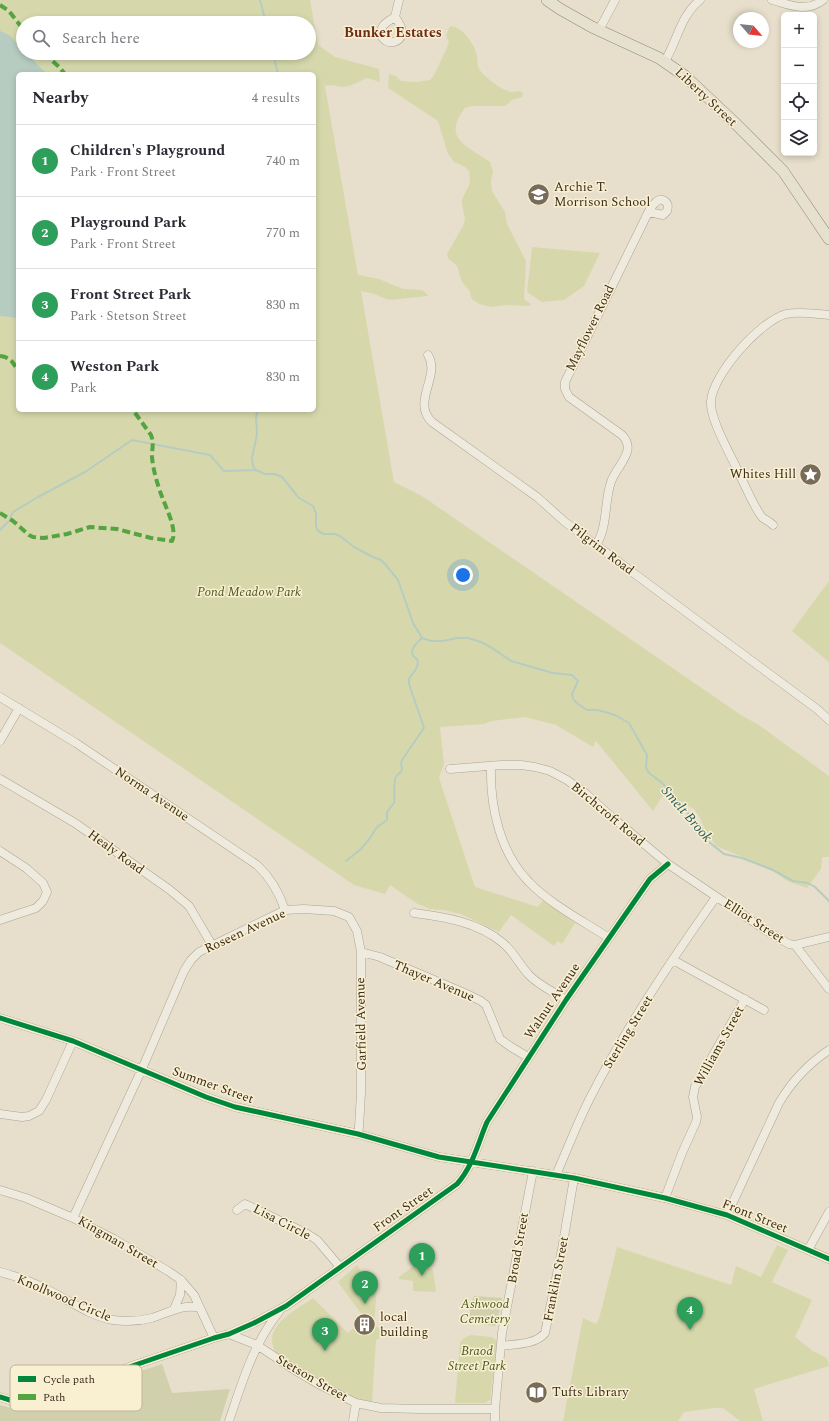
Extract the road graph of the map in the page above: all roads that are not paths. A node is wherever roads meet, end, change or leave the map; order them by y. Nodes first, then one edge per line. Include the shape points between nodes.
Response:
1 (399, 0) edge
2 (547, 0) edge
3 (615, 0) edge
4 (700, 0) edge
5 (772, 0) edge
6 (823, 0) edge
7 (395, 17) dead end
8 (599, 30) junction
9 (665, 61) junction
10 (649, 212) junction
11 (829, 239) edge
12 (829, 315) edge
13 (428, 355) dead end
14 (773, 525) dead end
15 (596, 545) junction
16 (0, 697) edge
17 (19, 708) junction
18 (829, 720) edge
19 (0, 740) edge
20 (491, 767) junction
21 (450, 769) dead end
22 (0, 779) edge
23 (0, 851) edge
24 (668, 864) junction
25 (716, 897) junction
26 (285, 910) junction
27 (414, 913) dead end
28 (349, 917) joint
29 (0, 920) edge
30 (829, 937) edge
31 (608, 938) junction
32 (212, 945) junction
33 (795, 945) junction
34 (361, 952) junction
35 (673, 960) junction
36 (829, 990) edge
37 (745, 999) junction
38 (566, 1000) junction
39 (764, 1010) dead end
40 (0, 1018) edge
41 (73, 1041) junction
42 (829, 1050) edge
43 (528, 1057) junction
44 (142, 1070) junction
45 (0, 1114) edge
46 (358, 1134) junction
47 (472, 1162) junction
48 (533, 1171) junction
49 (556, 1175) junction
50 (574, 1178) junction
51 (0, 1190) edge
52 (665, 1198) junction
53 (237, 1210) dead end
54 (829, 1212) edge
55 (727, 1215) junction
56 (73, 1218) junction
57 (808, 1250) junction
58 (829, 1259) edge
59 (340, 1267) junction
60 (0, 1272) edge
61 (181, 1280) junction
62 (200, 1308) junction
63 (283, 1308) junction
64 (174, 1309) junction
65 (229, 1334) junction
66 (214, 1338) junction
67 (257, 1345) junction
68 (501, 1346) junction
69 (135, 1365) edge
70 (0, 1397) edge
71 (10, 1400) edge
72 (356, 1403) junction
73 (495, 1409) junction
74 (229, 1421) edge
75 (353, 1421) edge
76 (495, 1421) edge

1 - 7 street
2 - 8 main road, Liberty Street
3 - 8 street
4 - 9 street via 685,17
5 - 6 street via 806,8
8 - 9 main road, Liberty Street
9 - 11 main road, Liberty Street via 696,86 779,167
10 - 10 street, Mayflower Road via 659,200 668,206 665,214
10 - 15 street, Mayflower Road via 567,374 564,385 569,397 622,435 629,446 628,453 610,483 601,534
12 - 14 street via 795,313 767,324 722,372 714,388 711,402 714,417 747,490 762,517
13 - 15 street, Pilgrim Road via 432,368 424,405 429,419 537,497
15 - 18 street, Pilgrim Road
16 - 17 street, Norma Avenue
17 - 19 street
17 - 26 street, Norma Avenue via 111,766 257,865 277,890
20 - 21 street, Birchcroft Road
20 - 24 street, Birchcroft Road via 535,767 567,780
20 - 31 street via 492,797 500,832 504,845 519,870 541,893
22 - 32 street, Healy Road via 75,823 170,890 189,906
23 - 29 street via 31,872 43,883 47,892 36,908
24 - 25 street, Elliot Street
24 - 31 street, Walnut Avenue via 650,879
25 - 33 street, Elliot Street via 789,944
25 - 35 street, Sterling Street
26 - 28 street, Roseen Avenue via 323,910
26 - 32 street, Roseen Avenue
27 - 38 street via 461,921 493,936 508,948 530,976
28 - 34 street, Garfield Avenue via 357,931
30 - 33 street
31 - 38 street, Walnut Avenue
32 - 44 street, Roseen Avenue via 191,960 184,970
33 - 36 street, Elliot Street
34 - 43 street, Thayer Avenue via 380,957 481,1001 489,1011 500,1039
34 - 46 street, Garfield Avenue via 361,1093
35 - 37 street
35 - 49 street, Sterling Street via 639,1011 600,1079
37 - 39 street
37 - 52 street, Williams Street via 695,1087 693,1097 697,1117 694,1130 682,1153
38 - 43 street, Walnut Avenue
40 - 41 street, Summer Street
41 - 44 street, Summer Street
41 - 45 street via 39,1111 22,1117
42 - 55 street via 811,1063 788,1089 776,1109
43 - 47 street, Walnut Avenue via 488,1122
44 - 46 street, Summer Street via 235,1107
44 - 56 street, Kingman Street
46 - 47 street, Summer Street via 426,1153
47 - 48 street, Front Street
47 - 59 street, Front Street via 463,1177 452,1188
48 - 49 street, Front Street
48 - 68 street, Broad Street
49 - 50 street, Front Street
50 - 52 street, Front Street
50 - 68 street, Franklin Street via 545,1333 535,1341
51 - 56 street
52 - 55 street, Front Street
53 - 59 street, Lisa Circle via 245,1204 306,1233 317,1240
54 - 57 street
55 - 57 street, Front Street
56 - 61 street, Kingman Street via 114,1239
57 - 58 street, Front Street
59 - 63 street, Front Street
60 - 64 street, Knollwood Circle via 30,1282 111,1319 139,1320
61 - 62 street, Kingman Street via 190,1288
61 - 64 street via 180,1295
62 - 64 street, Knollwood Circle
62 - 66 street, Kingman Street
63 - 65 street, Front Street
63 - 67 street, Front Street via 269,1324
65 - 66 street, Front Street
65 - 67 street, Stetson Street
66 - 69 street, Front Street
67 - 72 street, Stetson Street via 322,1386
67 - 74 street, Front Street
68 - 73 street, Broad Street
70 - 71 street, Front Street
72 - 73 street, Stetson Street via 381,1408 420,1410
72 - 75 street
73 - 76 street, Broad Street

